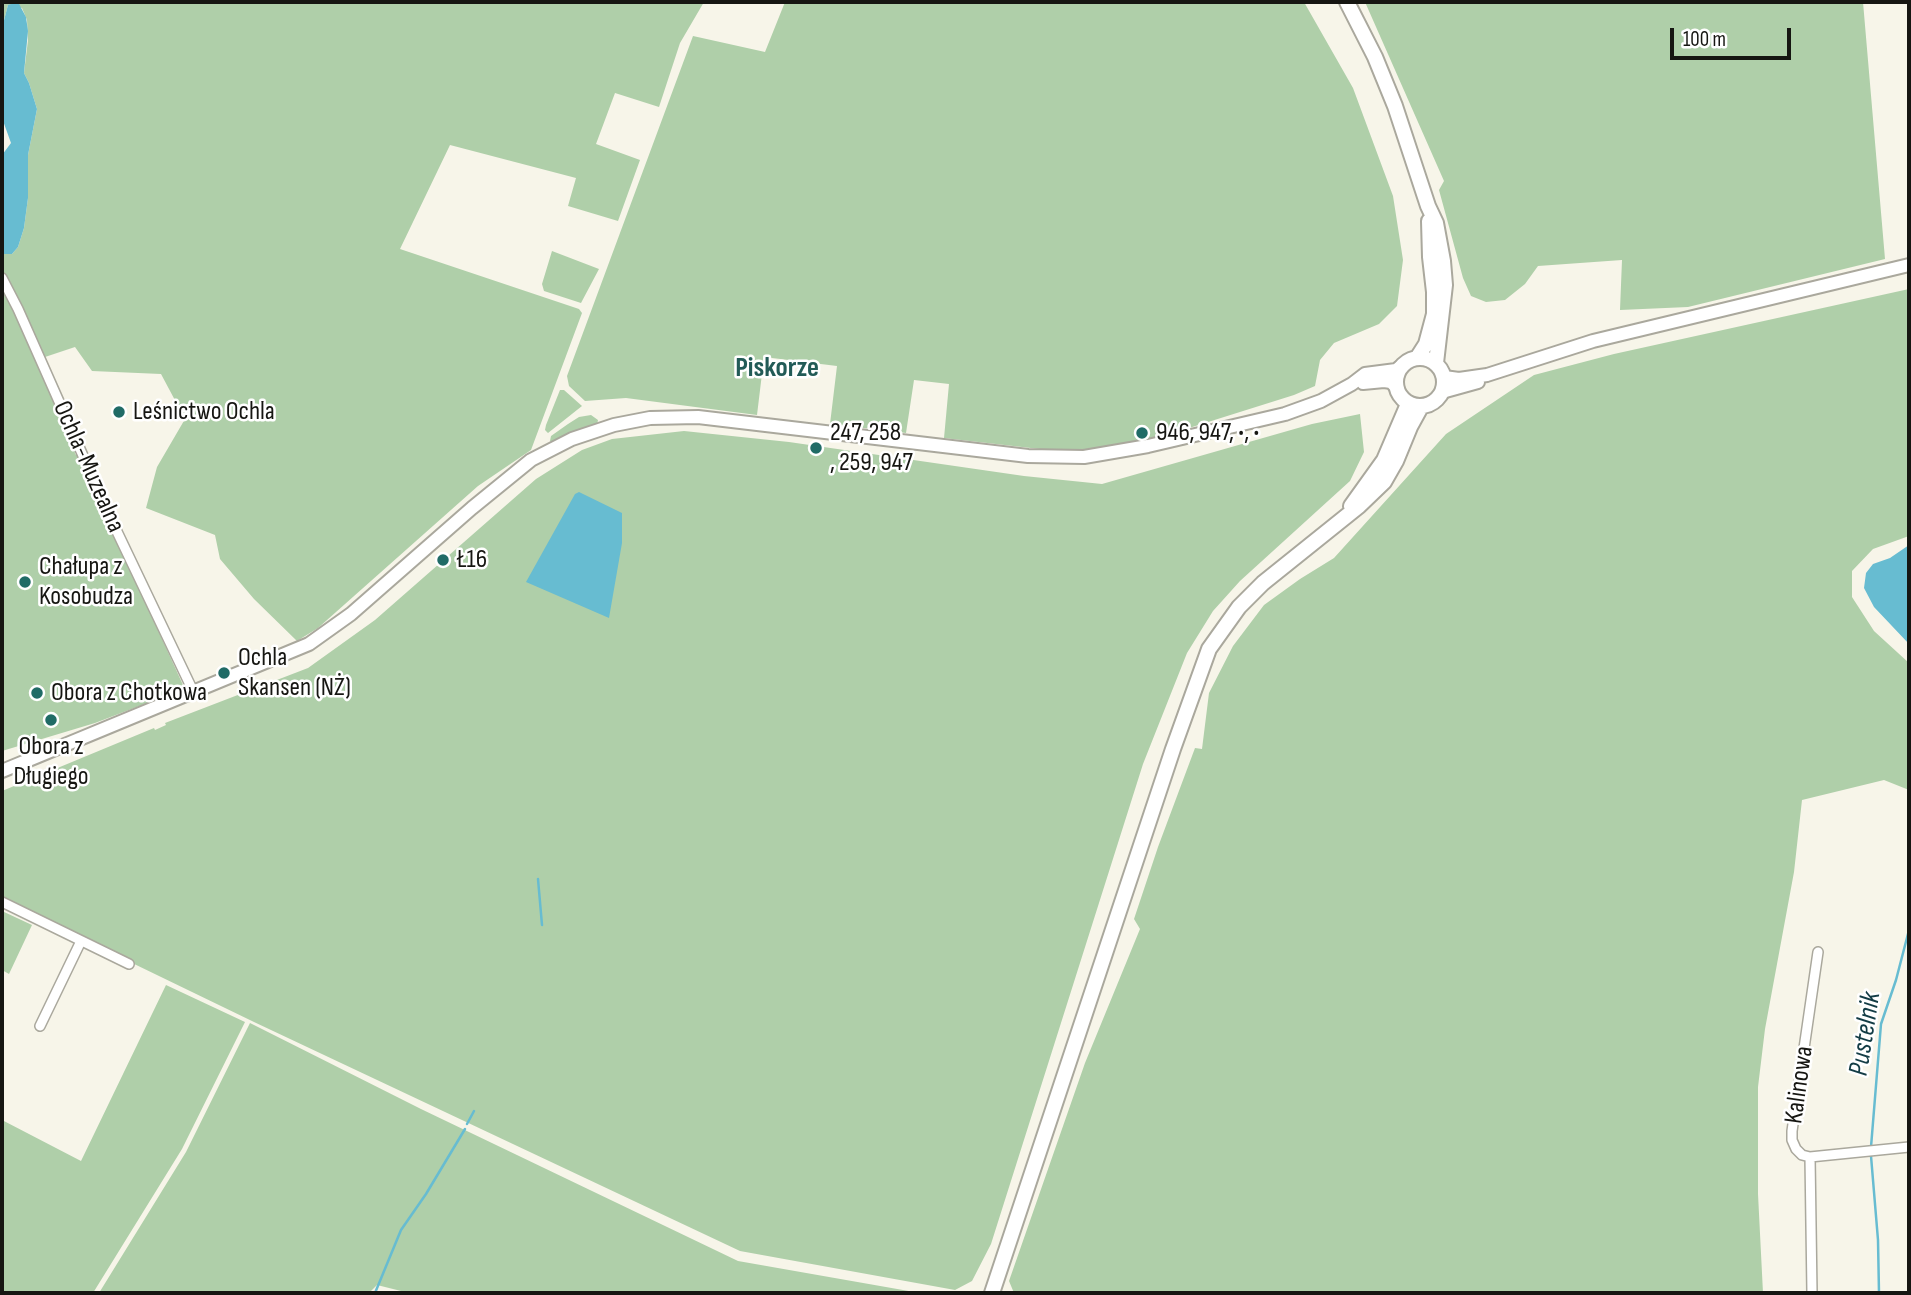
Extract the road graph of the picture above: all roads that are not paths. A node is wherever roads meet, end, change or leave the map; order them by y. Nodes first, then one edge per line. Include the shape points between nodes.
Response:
1 (1347, 2) edge
2 (1428, 206) junction
3 (1909, 265) edge
4 (2, 278) edge
5 (1417, 358) junction
6 (1436, 363) junction
7 (1400, 368) junction
8 (1352, 384) junction
9 (1443, 385) junction
10 (1396, 387) junction
11 (1415, 405) junction
12 (194, 693) junction
13 (2, 771) edge
14 (2, 902) edge
15 (81, 941) junction
16 (1818, 952) dead end
17 (129, 964) dead end
18 (40, 1026) dead end
19 (1909, 1147) edge
20 (1810, 1157) junction
21 (992, 1293) edge
22 (1812, 1293) edge

1 - 2 main road via 1395,106
2 - 5 main road via 1435,303 1429,338
2 - 6 main road via 1438,233 1445,285
3 - 9 street via 1593,341 1487,375 1468,386
4 - 12 street, Ochla-Muzealna
5 - 6 main road
5 - 7 main road
6 - 9 main road
7 - 8 street via 1366,374
7 - 10 main road
8 - 10 street via 1384,381
8 - 12 street via 1285,414 1084,457 1037,456 698,417 650,418 614,425 531,460 319,638
9 - 11 main road via 1434,402
10 - 11 main road via 1402,400
11 - 21 main road via 1384,460 1342,518 1255,591 1209,649
12 - 13 street
14 - 15 street
15 - 17 street
15 - 18 street
16 - 20 street, Kalinowa via 1792,1131 1796,1149
19 - 20 street
20 - 22 street, Kalinowa

